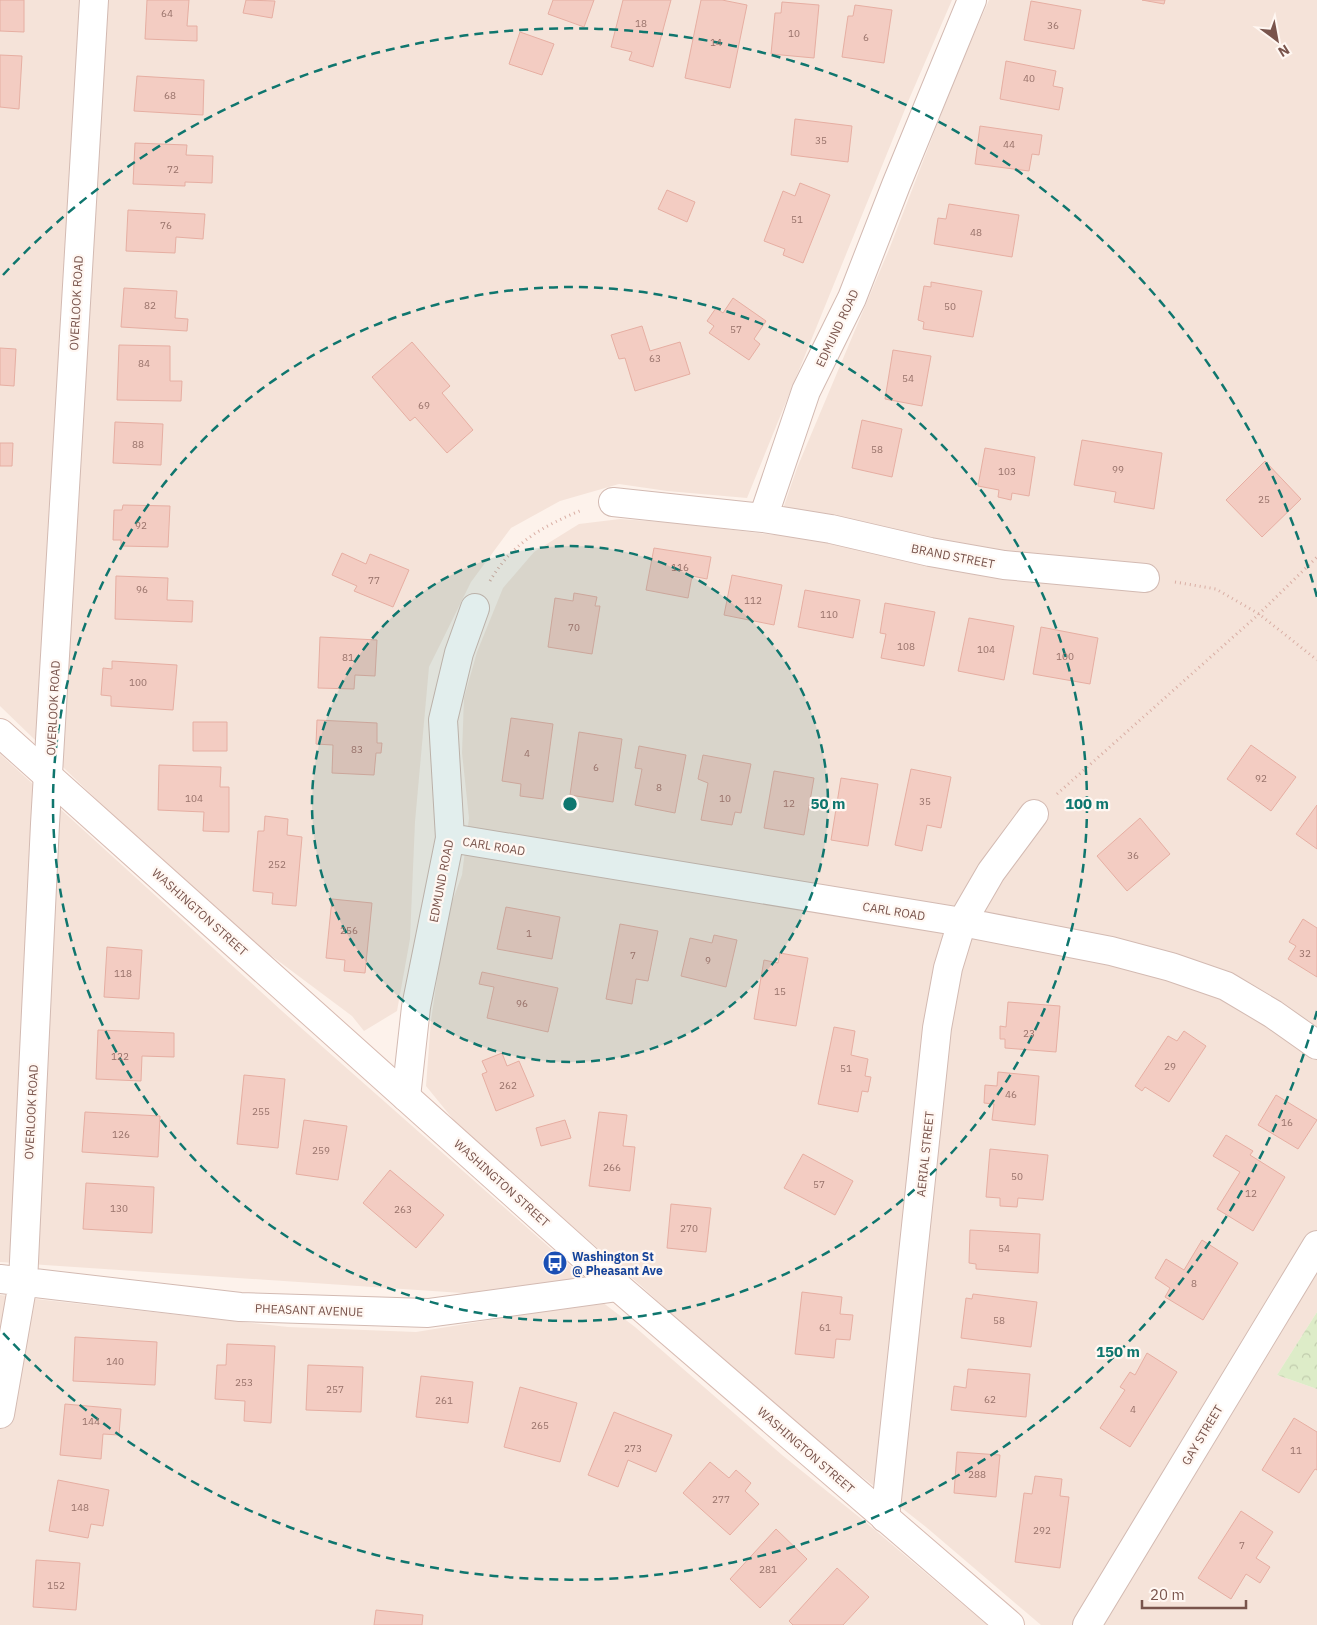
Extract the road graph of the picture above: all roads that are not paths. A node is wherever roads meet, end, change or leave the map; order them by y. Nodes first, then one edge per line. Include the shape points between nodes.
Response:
1 (94, 0) edge
2 (972, 0) edge
3 (613, 502) road end
4 (763, 518) junction
5 (1145, 578) road end
6 (476, 608) road end
7 (0, 733) edge
8 (48, 776) junction
9 (1034, 814) road end
10 (450, 838) junction
11 (962, 922) junction
12 (1317, 1045) edge
13 (406, 1097) junction
14 (1317, 1245) edge
15 (12, 1280) edge
16 (618, 1287) junction
17 (0, 1414) edge
18 (885, 1518) junction
19 (1010, 1625) edge
20 (1087, 1625) edge

1 - 8 street, OVERLOOK ROAD
2 - 4 street, EDMUND ROAD via 852,298 806,391
3 - 4 street
4 - 5 street, BRAND STREET via 1004,565
6 - 10 street, EDMUND ROAD via 459,653 443,720
7 - 8 street, WASHINGTON STREET
8 - 13 street, WASHINGTON STREET
8 - 15 street, OVERLOOK ROAD
9 - 11 street, AERIAL STREET via 991,872
10 - 11 street, CARL ROAD
10 - 13 street, EDMUND ROAD via 416,1007
11 - 12 street, CARL ROAD via 1111,951 1172,967 1226,986
11 - 18 street, AERIAL STREET via 948,968 937,1028
13 - 16 street, WASHINGTON STREET
14 - 20 street, GAY STREET
15 - 16 street, PHEASANT AVENUE via 240,1308 428,1313
15 - 17 street, OVERLOOK ROAD
16 - 18 street, WASHINGTON STREET
18 - 19 street, WASHINGTON STREET

